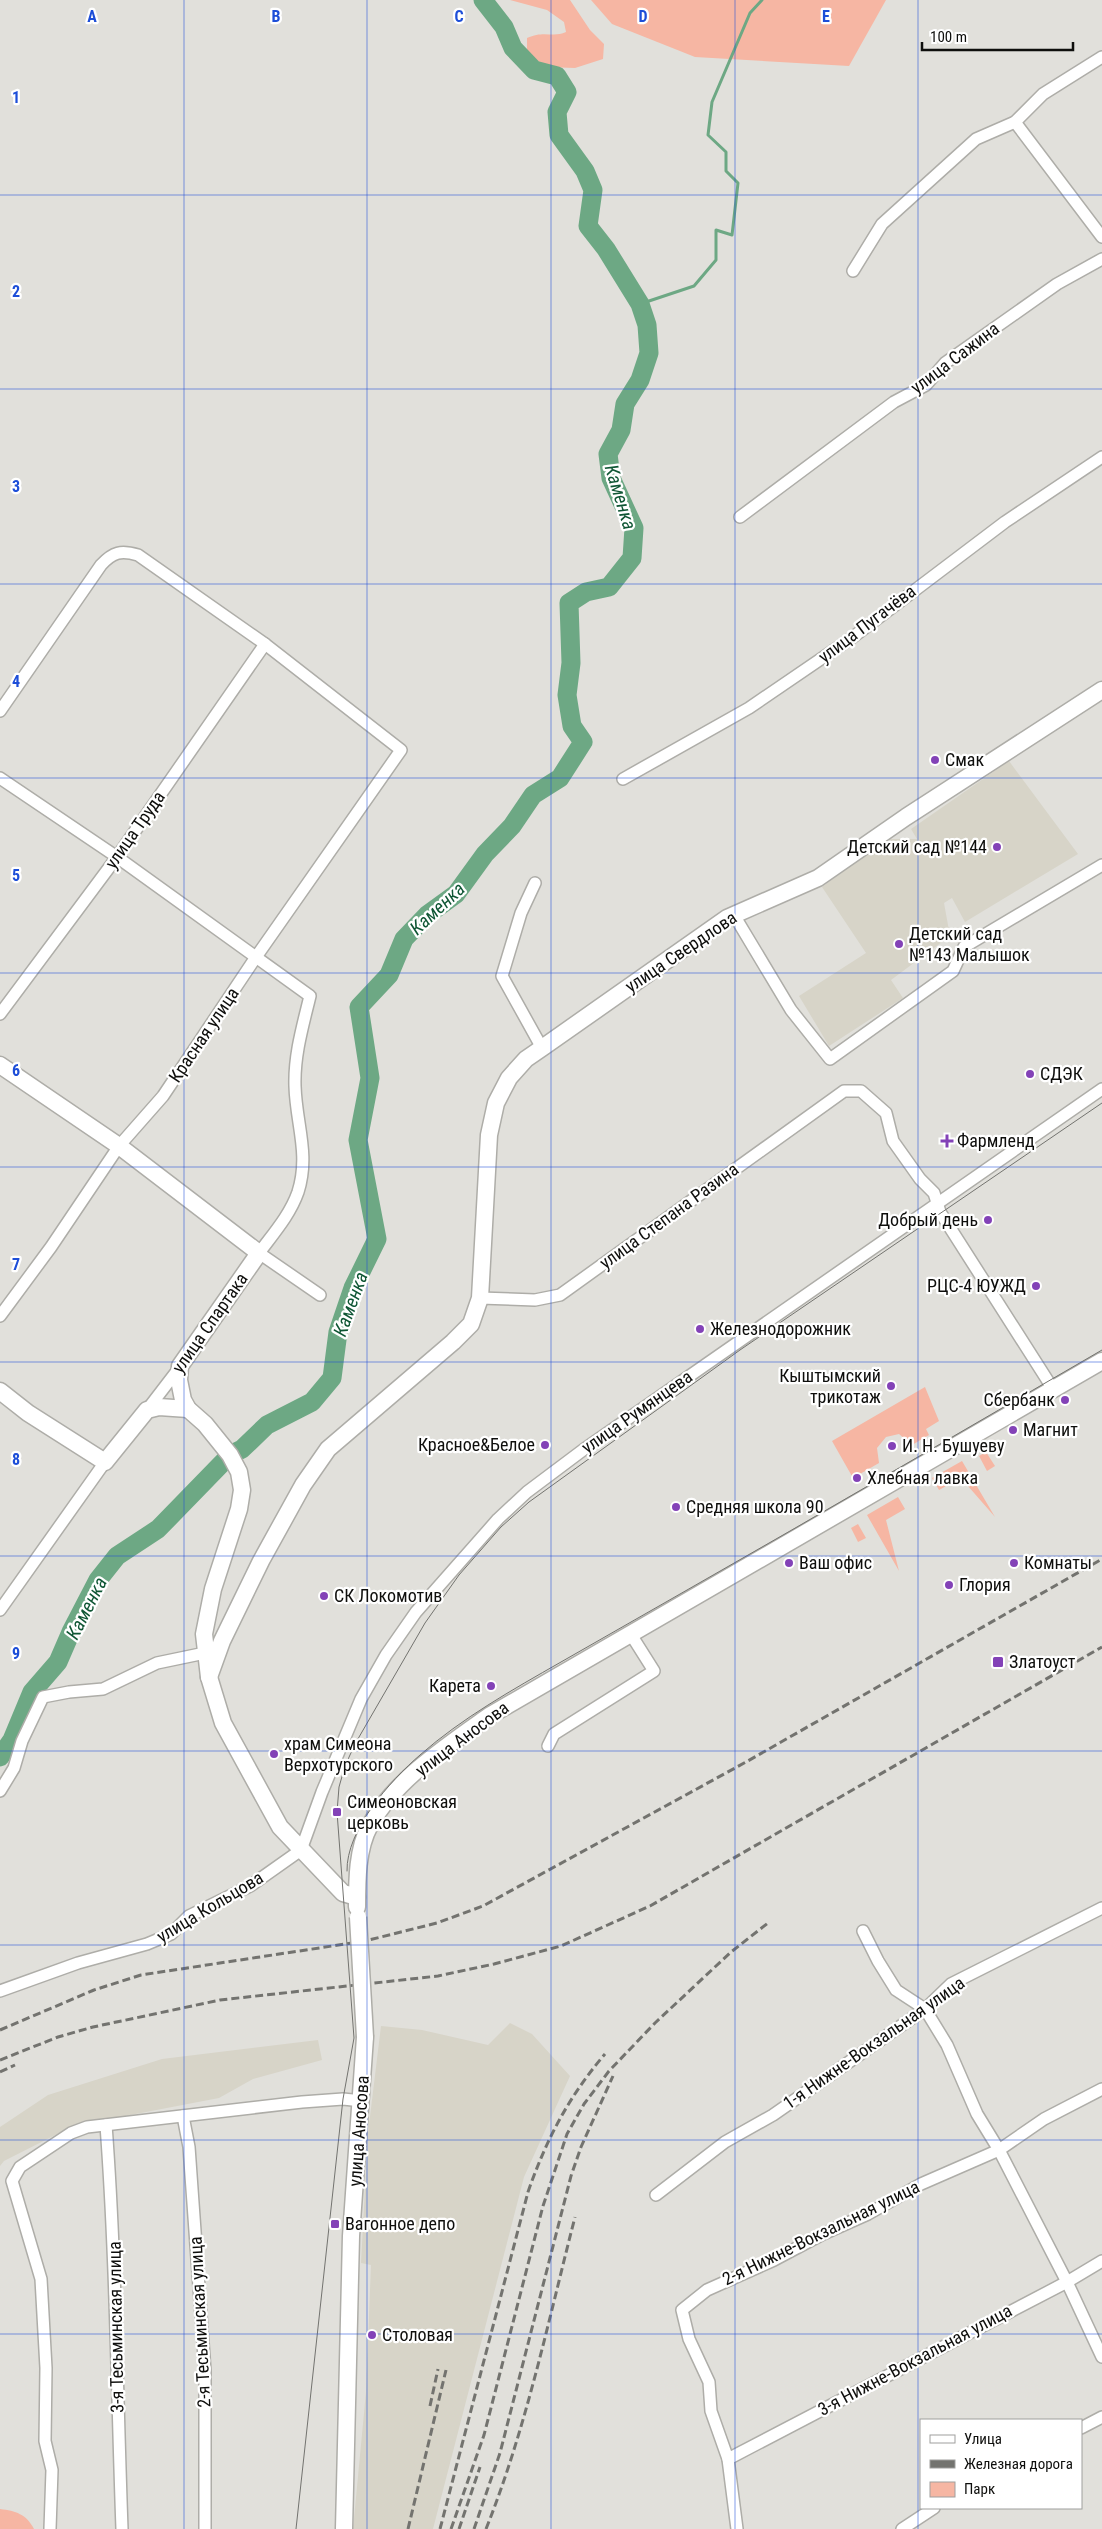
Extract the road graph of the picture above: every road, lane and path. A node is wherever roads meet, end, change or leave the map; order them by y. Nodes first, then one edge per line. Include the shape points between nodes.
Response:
1 (1102, 57) edge
2 (1015, 122) junction
3 (1102, 237) edge
4 (1102, 259) edge
5 (853, 271) dead end
6 (1102, 457) edge
7 (740, 517) dead end
8 (265, 644) junction
9 (1102, 690) edge
10 (0, 711) edge
11 (0, 778) edge
12 (623, 779) dead end
13 (116, 857) junction
14 (1102, 865) edge
15 (535, 883) dead end
16 (734, 915) junction
17 (256, 957) junction
18 (0, 1014) edge
19 (542, 1048) junction
20 (0, 1065) edge
21 (1102, 1089) edge
22 (119, 1146) junction
23 (937, 1203) junction
24 (259, 1253) junction
25 (320, 1295) dead end
26 (480, 1298) junction
27 (0, 1316) edge
28 (1102, 1361) edge
29 (180, 1366) junction
30 (1053, 1389) junction
31 (0, 1391) edge
32 (188, 1409) junction
33 (147, 1410) junction
34 (105, 1462) junction
35 (0, 1610) edge
36 (630, 1633) junction
37 (205, 1653) junction
38 (208, 1677) junction
39 (548, 1746) dead end
40 (0, 1790) edge
41 (301, 1850) junction
42 (357, 1897) junction
43 (1102, 1908) edge
44 (863, 1931) dead end
45 (3, 1988) edge
46 (925, 2010) junction
47 (1102, 2089) edge
48 (362, 2101) junction
49 (183, 2116) junction
50 (106, 2125) junction
51 (998, 2150) junction
52 (656, 2195) dead end
53 (1102, 2261) edge
54 (1067, 2282) junction
55 (1102, 2357) edge
56 (1102, 2417) edge
57 (1082, 2427) edge
58 (728, 2459) junction
59 (932, 2509) edge
60 (50, 2529) edge
61 (122, 2529) edge
62 (205, 2529) edge
63 (344, 2529) edge
64 (737, 2529) edge
65 (902, 2529) edge

1 - 2 street via 1043,94
2 - 3 street
2 - 5 street via 976,139 882,224
4 - 7 street, улица Сажина via 1057,284 944,363 926,385 894,402
6 - 12 street, улица Пугачёва via 1005,522 853,636 749,708
8 - 10 street via 138,555 126,551 111,555 101,565
8 - 13 street, улица Труда
8 - 17 street, Красная улица via 401,750
9 - 16 street, улица Свердлова via 818,878
11 - 13 street
13 - 17 street
13 - 18 street, улица Труда
14 - 16 street via 964,947 953,971 830,1059 791,1010
15 - 19 street via 521,913 502,976
16 - 19 street, улица Свердлова
17 - 22 street, Красная улица via 164,1096
17 - 24 street, улица Спартака via 310,996 296,1054 294,1084 303,1142 303,1172 287,1215
19 - 26 street, улица Свердлова via 526,1059 509,1078 496,1103 489,1135
20 - 22 street
21 - 23 street, улица Румянцева
22 - 24 street
22 - 27 street, Красная улица
23 - 26 street, улица Степана Разина via 934,1193 893,1141 886,1113 861,1091 844,1091 560,1295 535,1300
23 - 30 street
23 - 41 street, улица Румянцева via 583,1450 527,1492 498,1519 416,1612 386,1655 361,1698
24 - 25 street
24 - 29 street, улица Спартака
26 - 38 street, улица Свердлова via 471,1324 453,1342 328,1449 303,1485 261,1561 222,1640
28 - 30 street, улица Аносова
29 - 32 street via 179,1380
29 - 33 street, улица Спартака
30 - 36 street, улица Аносова
31 - 34 street via 28,1413
32 - 33 street via 159,1407
32 - 37 street via 230,1455 239,1472 242,1490 206,1615
33 - 34 street, улица Спартака
34 - 35 street, улица Спартака
36 - 39 street via 654,1671 554,1734
36 - 42 street, улица Аносова via 489,1716 433,1757 395,1792 370,1824 363,1842
37 - 38 street
37 - 40 street via 158,1662 102,1689 43,1697 22,1740 14,1768
38 - 41 street via 223,1723 254,1782 280,1827
41 - 42 street via 343,1893
41 - 45 street, улица Кольцова via 250,1886 189,1916 171,1934
42 - 48 street, улица Аносова, bridge via 365,2037
43 - 46 street, 1-я Нижне-Вокзальная улица via 952,1984
44 - 46 street via 896,1990
46 - 51 street via 947,2045 977,2114
46 - 52 street, 1-я Нижне-Вокзальная улица via 773,2114 725,2142
47 - 51 street, 2-я Нижне-Вокзальная улица via 1044,2119
48 - 49 street via 326,2100
48 - 63 street, улица Аносова via 351,2236
49 - 50 street
49 - 62 street, 2-я Тесьминская улица via 189,2147 205,2372
50 - 60 street via 71,2133 20,2167 12,2181 41,2279 46,2368 45,2441 52,2470
50 - 61 street, 3-я Тесьминская улица via 114,2231
51 - 54 street
51 - 58 street, 2-я Нижне-Вокзальная улица via 921,2184 868,2214 707,2290 682,2310 689,2338 709,2382 712,2411
53 - 54 street, 3-я Нижне-Вокзальная улица
54 - 55 street
54 - 58 street, 3-я Нижне-Вокзальная улица
56 - 57 street
58 - 64 street
59 - 65 street

